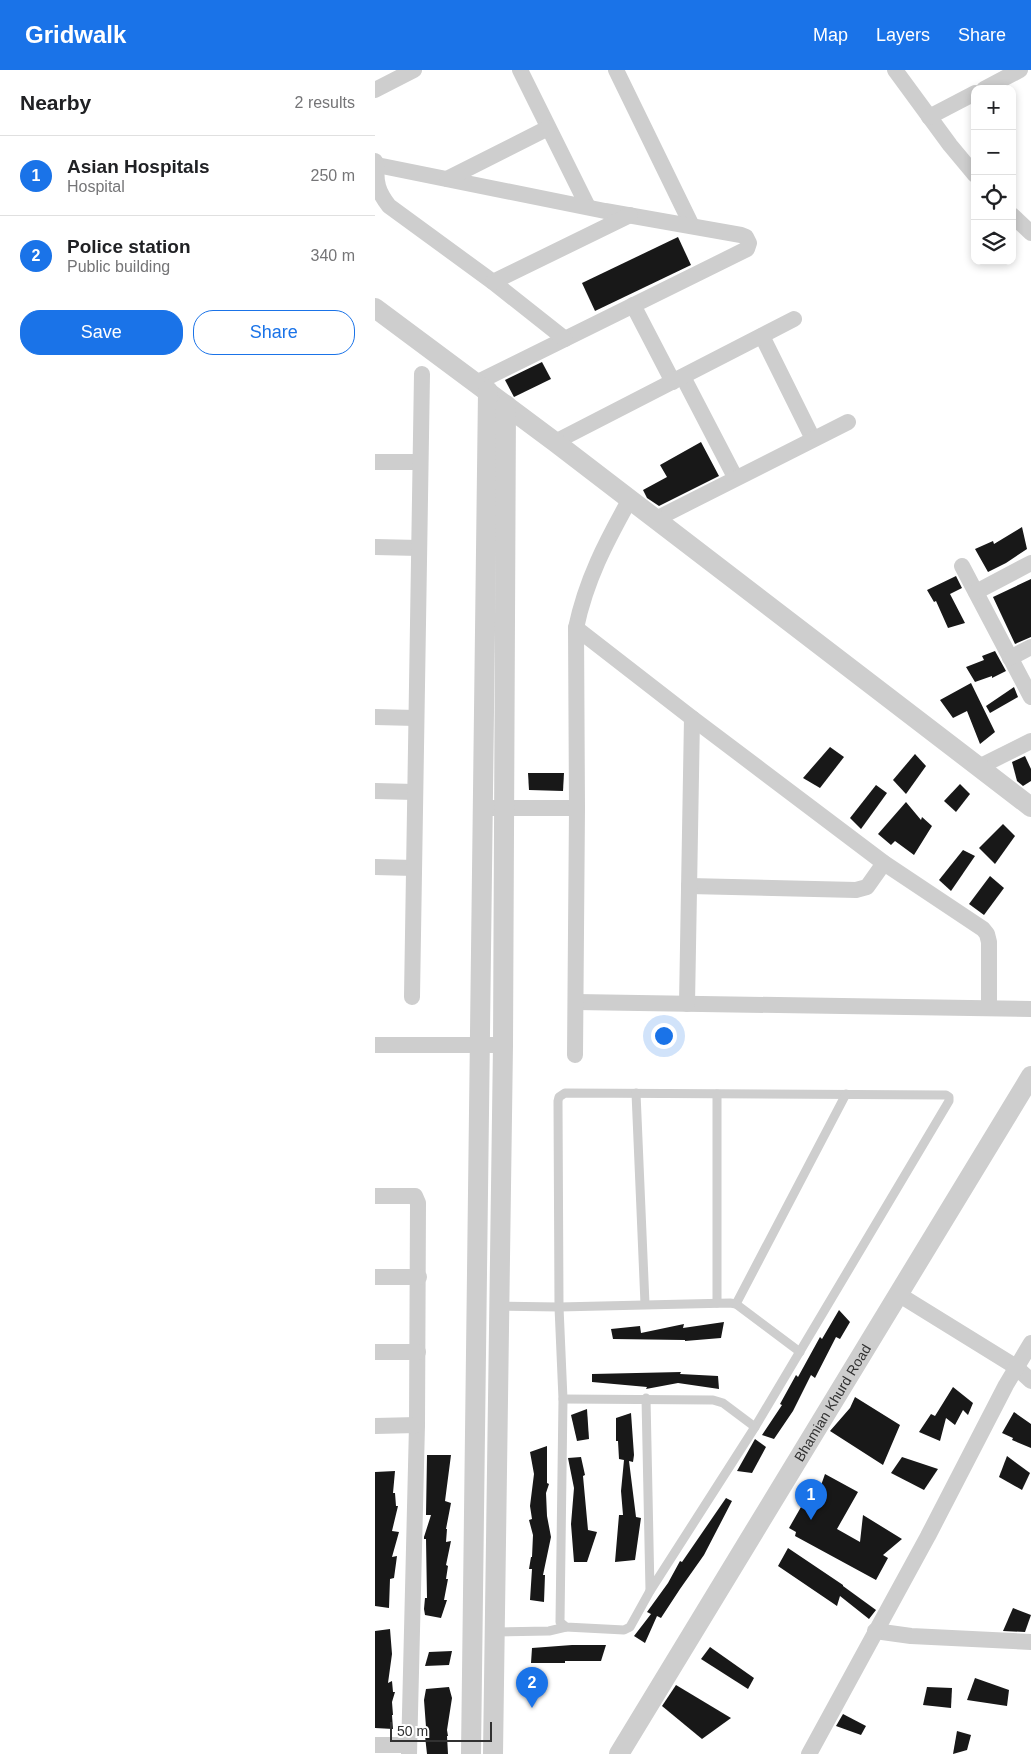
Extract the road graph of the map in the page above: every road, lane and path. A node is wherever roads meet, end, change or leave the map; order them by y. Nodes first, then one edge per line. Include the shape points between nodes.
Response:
1 (415, 70) edge
2 (520, 70) edge
3 (616, 70) edge
4 (895, 70) edge
5 (1020, 70) edge
6 (992, 85) edge
7 (375, 90) edge
8 (971, 96) edge
9 (929, 117) junction
10 (548, 128) junction
11 (376, 163) edge
12 (971, 170) edge
13 (447, 179) junction
14 (588, 207) junction
15 (630, 215) junction
16 (1016, 219) edge
17 (692, 226) junction
18 (1031, 232) edge
19 (493, 282) junction
20 (633, 305) junction
21 (375, 308) edge
22 (794, 319) dead end
23 (762, 336) junction
24 (565, 339) junction
25 (422, 374) dead end
26 (678, 379) junction
27 (482, 387) junction
28 (506, 405) junction
29 (848, 422) dead end
30 (813, 439) junction
31 (555, 442) junction
32 (375, 462) edge
33 (420, 462) junction
34 (735, 477) junction
35 (630, 499) junction
36 (656, 519) junction
37 (375, 547) edge
38 (419, 548) junction
39 (1031, 563) edge
40 (962, 566) dead end
41 (976, 592) junction
42 (576, 628) junction
43 (1031, 647) edge
44 (1010, 658) junction
45 (1031, 697) edge
46 (375, 717) edge
47 (416, 718) junction
48 (692, 718) junction
49 (1031, 741) edge
50 (979, 767) junction
51 (375, 791) edge
52 (415, 792) junction
53 (1031, 807) edge
54 (482, 808) junction
55 (503, 808) junction
56 (577, 808) junction
57 (884, 863) junction
58 (375, 867) edge
59 (414, 868) junction
60 (689, 886) junction
61 (412, 997) dead end
62 (576, 1002) junction
63 (687, 1004) junction
64 (989, 1008) junction
65 (1031, 1009) edge
66 (375, 1045) edge
67 (479, 1045) junction
68 (503, 1045) junction
69 (575, 1055) dead end
70 (1031, 1076) edge
71 (637, 1093) junction
72 (717, 1094) junction
73 (846, 1094) junction
74 (375, 1196) edge
75 (375, 1277) edge
76 (419, 1277) junction
77 (898, 1294) junction
78 (717, 1303) junction
79 (645, 1304) junction
80 (736, 1304) junction
81 (499, 1306) junction
82 (559, 1306) junction
83 (1031, 1343) edge
84 (375, 1352) edge
85 (418, 1352) junction
86 (800, 1352) junction
87 (1016, 1367) junction
88 (1031, 1381) edge
89 (646, 1398) junction
90 (563, 1399) junction
91 (417, 1425) junction
92 (375, 1426) edge
93 (755, 1427) junction
94 (650, 1592) junction
95 (566, 1627) junction
96 (875, 1631) junction
97 (495, 1632) junction
98 (1031, 1642) edge
99 (375, 1745) edge
100 (409, 1749) edge
101 (471, 1754) edge
102 (493, 1754) edge
103 (619, 1754) edge
104 (809, 1754) edge

1 - 7 street
2 - 10 street
3 - 17 street
4 - 9 street
5 - 6 street
8 - 9 street
9 - 12 street
10 - 13 street
10 - 14 street
11 - 13 street
11 - 19 street via 376,184 389,206
13 - 14 street
14 - 15 street
15 - 17 street
15 - 19 street
16 - 18 street
17 - 20 street via 746,237 747,249
19 - 24 street
20 - 24 street
20 - 26 street
21 - 27 street
22 - 23 street
23 - 26 street
23 - 30 street
24 - 27 street
25 - 33 street
26 - 31 street
26 - 34 street
27 - 28 street
27 - 54 street
28 - 31 street
28 - 55 street
29 - 30 street
30 - 34 street
31 - 35 street
32 - 33 street
33 - 38 street
34 - 36 street
35 - 36 street
35 - 42 street via 593,570
36 - 50 street
37 - 38 street
38 - 47 street
39 - 41 street
40 - 41 street
41 - 44 street
42 - 48 street
42 - 56 street
43 - 44 street
44 - 45 street
46 - 47 street
47 - 52 street
48 - 57 street
48 - 60 street
49 - 50 street
50 - 53 street
51 - 52 street
52 - 59 street
54 - 55 street
54 - 67 street
55 - 56 street
55 - 68 street
56 - 62 street
57 - 60 street via 867,887 856,890
57 - 64 street via 987,934
58 - 59 street
59 - 61 street
60 - 63 street
62 - 63 street
62 - 69 street
63 - 64 street
64 - 65 street
66 - 67 street
67 - 68 street
67 - 101 street
68 - 81 street
70 - 77 street, Bhamian Khurd Road
71 - 72 lane
71 - 79 lane
71 - 82 lane via 565,1093 559,1097
72 - 73 lane
72 - 78 lane
73 - 80 lane
73 - 86 lane via 946,1094 949,1101
74 - 76 street via 415,1196 417,1199
75 - 76 street
76 - 85 street
77 - 87 street
77 - 103 street, Bhamian Khurd Road
78 - 79 lane
78 - 80 lane
79 - 82 lane
80 - 86 lane
81 - 82 lane
81 - 97 street
82 - 90 lane
83 - 87 street
84 - 85 street
85 - 91 street
86 - 93 lane
87 - 88 street
87 - 96 street
89 - 90 lane
89 - 93 lane via 718,1401
89 - 94 lane
90 - 95 lane via 560,1622
91 - 92 street
91 - 100 street
93 - 94 lane
94 - 95 lane via 627,1630
95 - 97 lane via 549,1631
96 - 98 street
96 - 104 street
97 - 102 street
99 - 100 street

